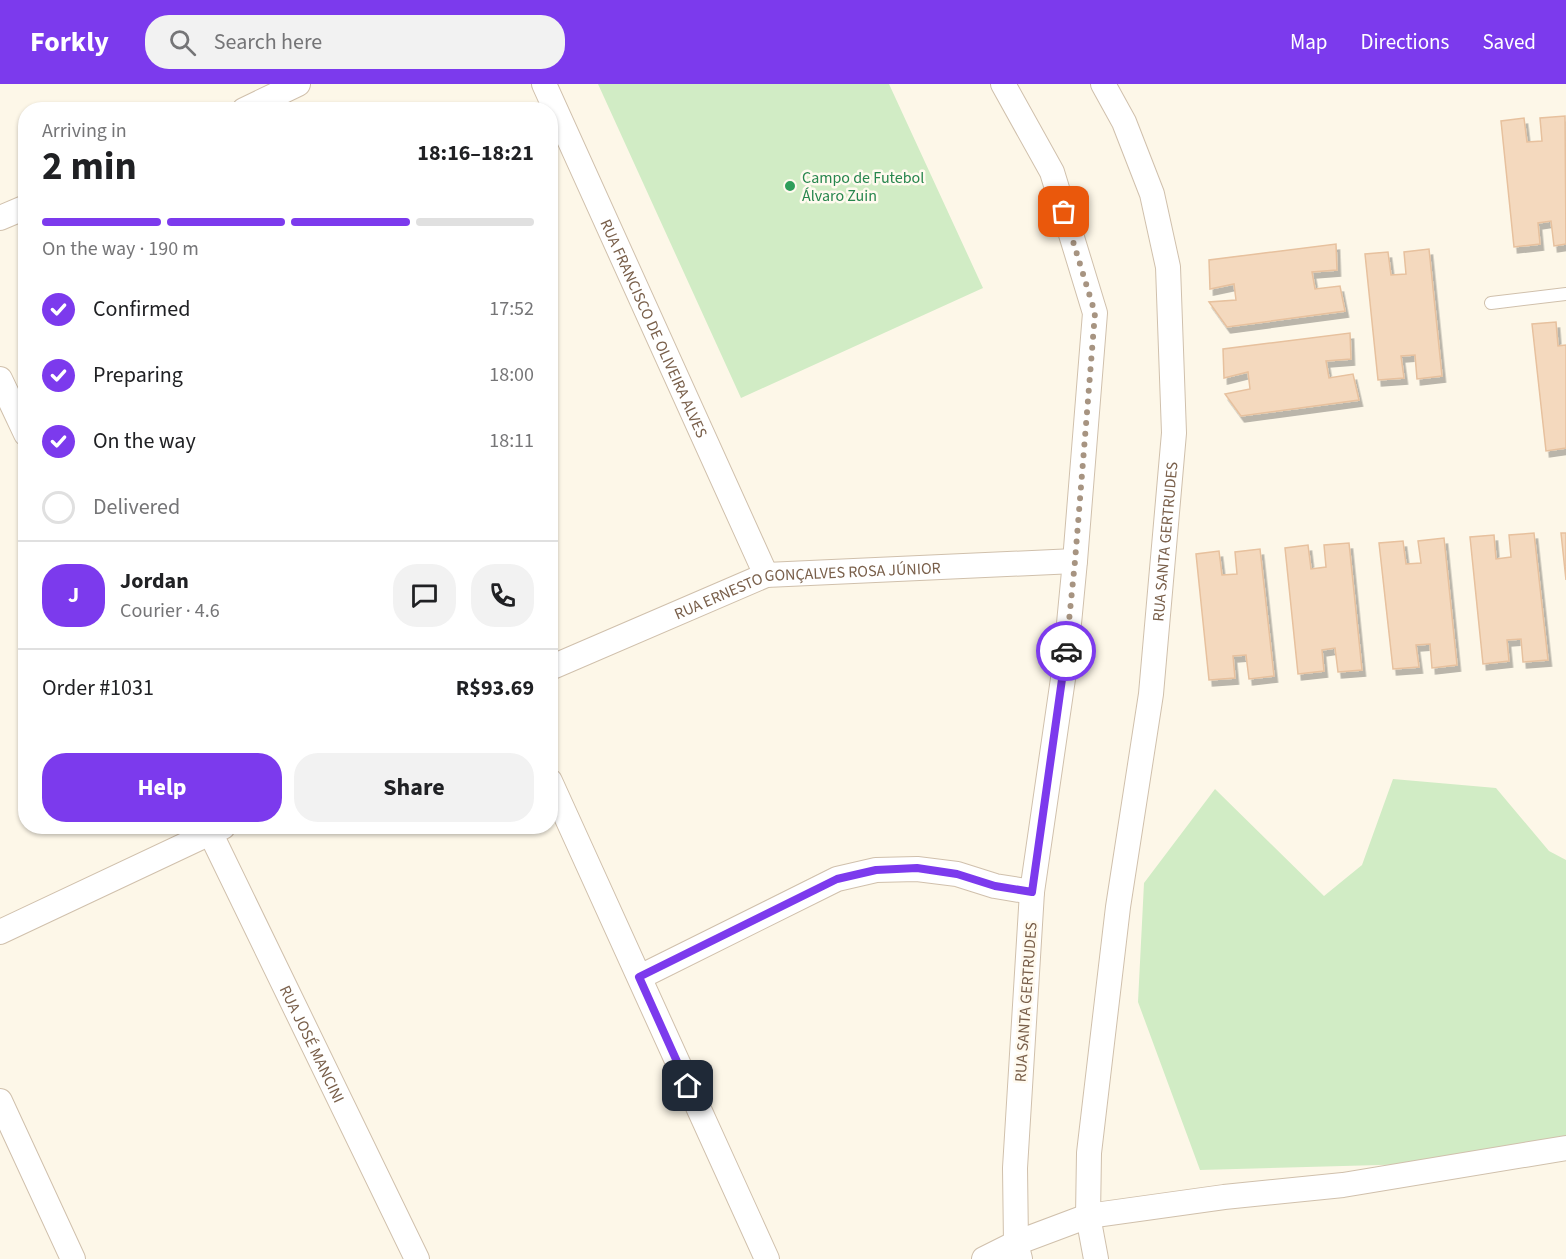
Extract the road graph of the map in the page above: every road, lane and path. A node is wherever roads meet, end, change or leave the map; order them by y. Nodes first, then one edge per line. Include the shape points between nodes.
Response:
1 (298, 84) edge
2 (544, 84) edge
3 (1003, 84) edge
4 (1103, 84) edge
5 (261, 102) edge
6 (552, 102) edge
7 (558, 115) edge
8 (18, 210) edge
9 (0, 218) edge
10 (1566, 294) edge
11 (1491, 303) dead end
12 (0, 379) edge
13 (18, 417) edge
14 (1075, 561) junction
15 (766, 575) junction
16 (558, 665) edge
17 (558, 799) edge
18 (204, 834) edge
19 (216, 834) edge
20 (1032, 892) junction
21 (0, 932) edge
22 (639, 977) junction
23 (0, 1101) edge
24 (1566, 1148) edge
25 (1088, 1216) junction
26 (1018, 1251) edge
27 (73, 1259) edge
28 (417, 1259) edge
29 (766, 1259) edge
30 (984, 1259) edge
31 (1096, 1259) edge

1 - 5 street
2 - 6 street, RUA FRANCISCO DE OLIVEIRA ALVES
3 - 14 street, RUA SANTA GERTRUDES via 1052,172 1095,313
4 - 25 street, RUA SANTA GERTRUDES via 1124,122 1152,194 1168,267 1174,433 1150,694 1118,907 1089,1153
7 - 15 street, RUA FRANCISCO DE OLIVEIRA ALVES
8 - 9 street
10 - 11 lane
12 - 13 street
14 - 15 street, RUA ERNESTO GONÇALVES ROSA JÚNIOR
14 - 20 street, RUA SANTA GERTRUDES via 1065,665
15 - 16 street, RUA ERNESTO GONÇALVES ROSA JÚNIOR
17 - 22 street
18 - 21 street
19 - 28 street, RUA JOSÉ MANCINI
20 - 22 street via 917,868 876,870 837,879
20 - 26 street, RUA SANTA GERTRUDES via 1015,1168
22 - 29 street
23 - 27 street
24 - 25 street via 1343,1185
25 - 26 street
25 - 31 street, RUA SANTA GERTRUDES
26 - 30 street

